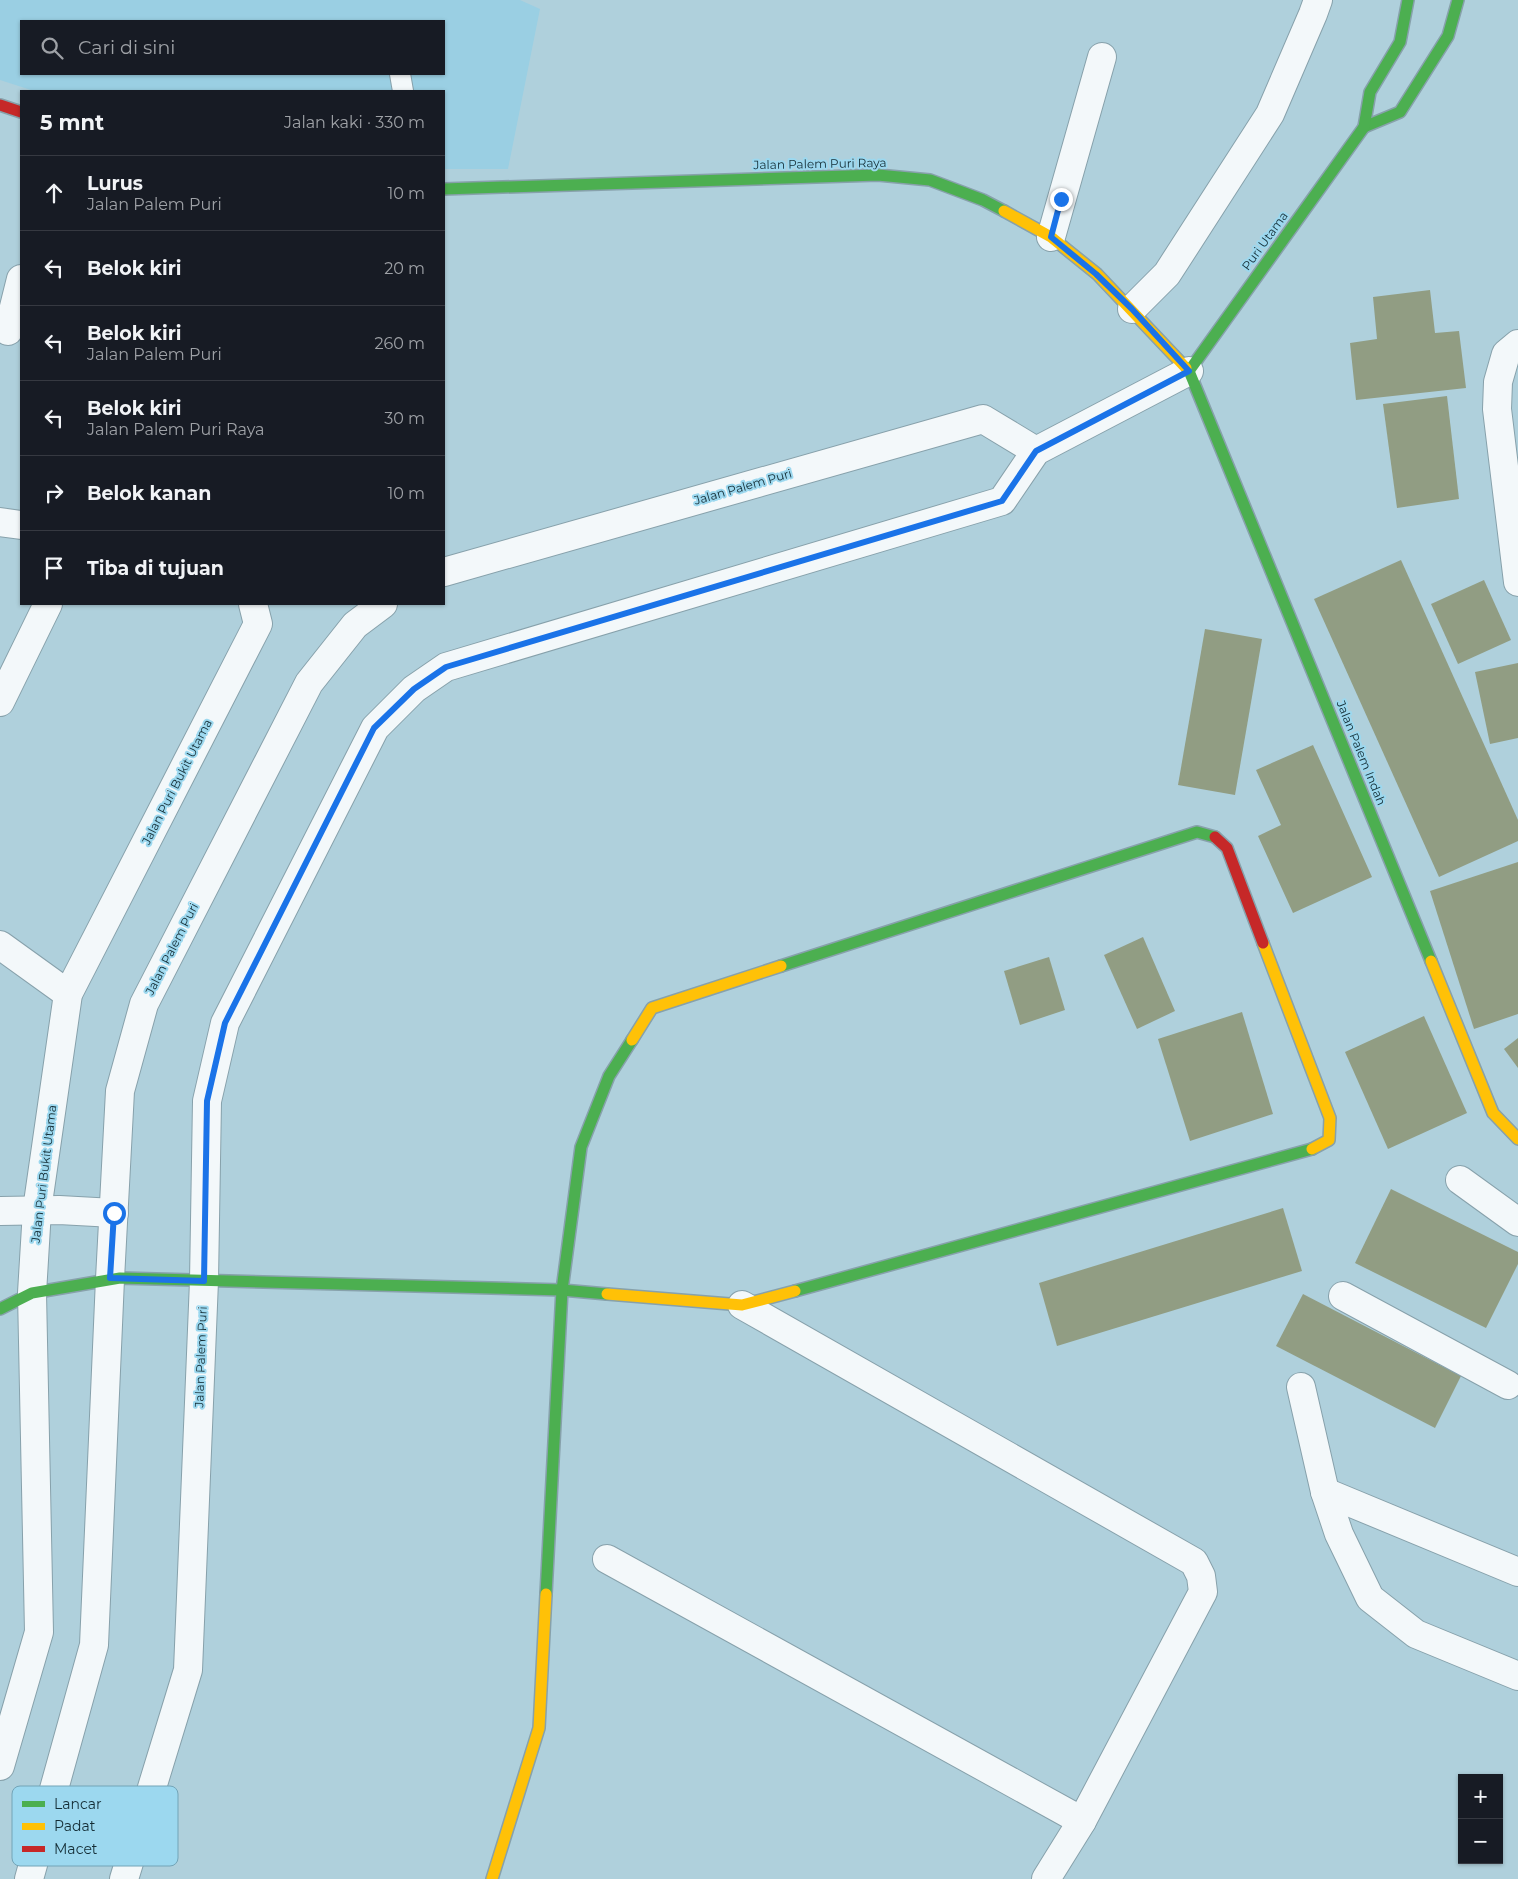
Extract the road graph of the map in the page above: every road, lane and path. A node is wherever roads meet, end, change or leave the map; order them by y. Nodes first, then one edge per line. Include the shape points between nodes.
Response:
1 (1318, 0) edge
2 (1408, 0) edge
3 (1458, 0) edge
4 (1102, 57) dead end
5 (400, 75) edge
6 (403, 90) edge
7 (0, 105) edge
8 (20, 112) edge
9 (1364, 127) junction
10 (445, 189) edge
11 (1051, 237) junction
12 (20, 283) edge
13 (1132, 309) junction
14 (8, 331) dead end
15 (1518, 344) edge
16 (1189, 371) junction
17 (1036, 451) junction
18 (0, 522) edge
19 (20, 524) edge
20 (445, 572) edge
21 (1518, 582) edge
22 (48, 605) edge
23 (382, 605) edge
24 (256, 614) edge
25 (0, 702) edge
26 (0, 945) edge
27 (68, 994) junction
28 (1518, 1139) edge
29 (1460, 1180) dead end
30 (37, 1210) junction
31 (0, 1211) edge
32 (114, 1213) junction
33 (1518, 1222) edge
34 (115, 1278) junction
35 (199, 1281) junction
36 (562, 1290) junction
37 (32, 1293) junction
38 (1343, 1296) dead end
39 (742, 1305) junction
40 (0, 1309) edge
41 (1515, 1380) edge
42 (1302, 1387) dead end
43 (1325, 1492) junction
44 (607, 1559) dead end
45 (1518, 1572) edge
46 (1518, 1676) edge
47 (0, 1766) edge
48 (55, 1786) edge
49 (152, 1786) edge
50 (1082, 1821) junction
51 (33, 1866) edge
52 (128, 1866) edge
53 (29, 1879) edge
54 (124, 1879) edge
55 (492, 1879) edge
56 (1046, 1879) edge

1 - 13 street via 1270,114 1167,274
2 - 9 street, Puri Utama via 1400,42 1370,92
3 - 9 street via 1448,36 1400,112
4 - 11 street
5 - 6 lane
7 - 8 street
9 - 16 street, Puri Utama
10 - 11 street, Jalan Palem Puri Raya via 878,175 930,180 983,200
11 - 13 street, Jalan Palem Puri Raya
12 - 14 street
13 - 16 street, Jalan Palem Puri Raya
15 - 21 street via 1506,354 1498,382 1497,408
16 - 17 street, Jalan Palem Puri
16 - 28 street, Jalan Palem Indah via 1494,1113
17 - 20 street, Jalan Palem Puri via 983,419
17 - 35 street, Jalan Palem Puri via 1002,501 446,667 414,689 374,728 225,1023 207,1101
18 - 19 street
22 - 25 street
23 - 32 street, Jalan Palem Puri via 355,625 309,683 144,1004 120,1091
24 - 27 street, Jalan Puri Bukit Utama
26 - 27 street
27 - 30 street, Jalan Puri Bukit Utama
29 - 33 street
30 - 31 street
30 - 32 street
30 - 37 street, Jalan Puri Bukit Utama
32 - 34 street, Jalan Palem Puri
34 - 35 street
34 - 37 street
34 - 48 street, Jalan Palem Puri via 94,1645
35 - 36 street
35 - 49 street, Jalan Palem Puri via 188,1670
36 - 39 street
36 - 39 street via 581,1147 609,1076 652,1008 1197,832 1216,837 1227,848 1330,1118 1328,1140 1313,1149
36 - 55 street via 540,1728
37 - 40 street
37 - 47 street, Jalan Puri Bukit Utama via 39,1632
38 - 41 street
39 - 50 street via 1194,1562 1201,1576 1203,1592
42 - 43 street
43 - 45 street
43 - 46 street via 1339,1534 1370,1598 1416,1634
44 - 50 street
50 - 56 street
51 - 53 street, Jalan Palem Puri
52 - 54 street, Jalan Palem Puri

